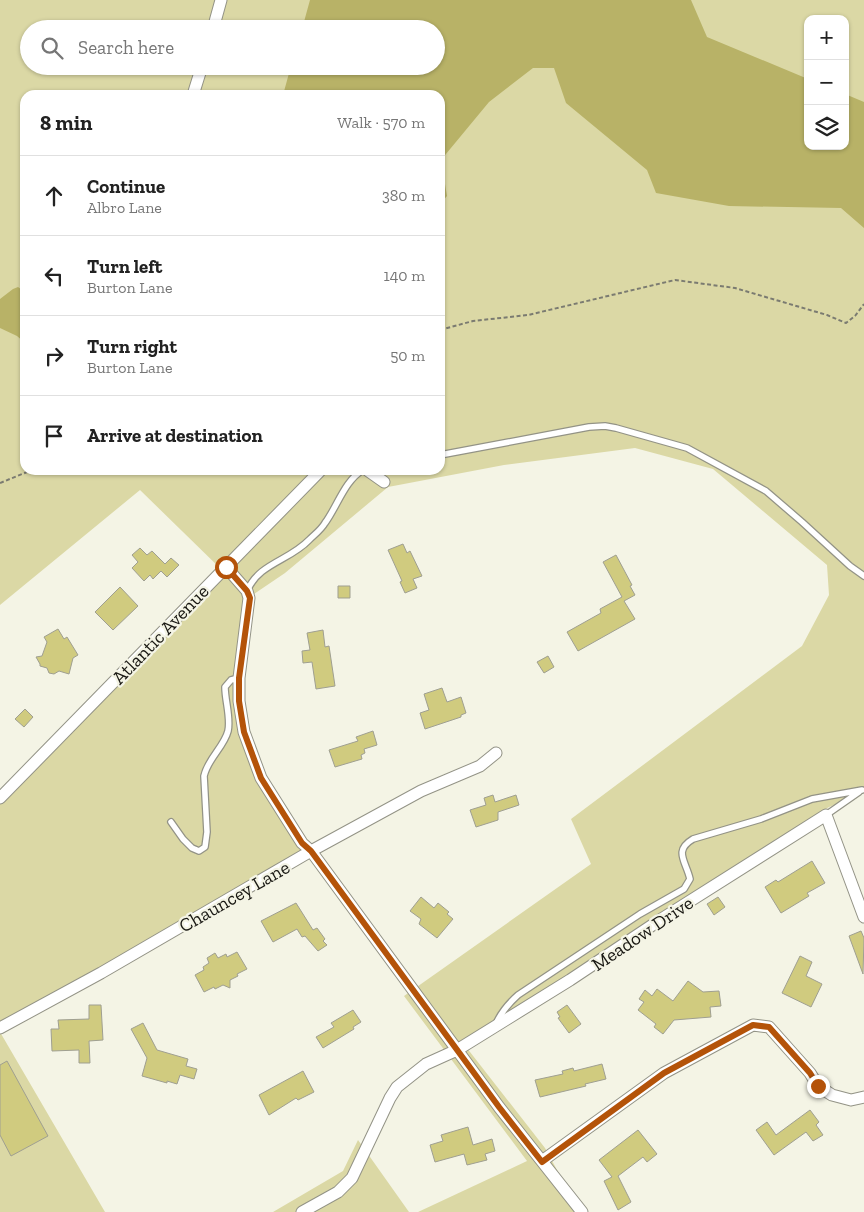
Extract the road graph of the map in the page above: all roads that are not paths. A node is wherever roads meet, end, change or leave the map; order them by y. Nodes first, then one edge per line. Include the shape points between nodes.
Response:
1 (221, 0) edge
2 (215, 20) edge
3 (199, 75) edge
4 (195, 90) edge
5 (445, 454) edge
6 (316, 475) edge
7 (358, 475) edge
8 (373, 475) edge
9 (384, 482) dead end
10 (226, 567) junction
11 (864, 576) edge
12 (247, 591) junction
13 (239, 678) junction
14 (496, 753) dead end
15 (863, 789) edge
16 (0, 798) edge
17 (826, 815) junction
18 (171, 822) dead end
19 (311, 851) junction
20 (864, 917) edge
21 (496, 1026) junction
22 (0, 1028) edge
23 (457, 1050) junction
24 (864, 1097) edge
25 (542, 1162) junction
26 (302, 1212) edge
27 (582, 1212) edge

1 - 2 street
3 - 4 street
5 - 11 lane via 605,426 687,448 766,491
6 - 10 street, Atlantic Avenue
7 - 12 lane via 349,482 324,525 289,556 259,572
8 - 9 street
10 - 12 street
10 - 16 street, Atlantic Avenue
12 - 13 street via 250,601
13 - 18 lane via 231,680 225,687 228,732 210,758 204,776 205,847 196,851
13 - 19 street via 244,732 261,778 302,843
14 - 19 street, Chauncey Lane via 480,766 421,792
15 - 17 lane
15 - 21 lane via 812,799 684,844 682,854 690,879 684,889 640,914 518,995 499,1016
17 - 20 street
17 - 21 street, Meadow Drive
19 - 22 street, Chauncey Lane
19 - 23 street
21 - 23 street, Meadow Drive
23 - 25 street
23 - 26 street, Meadow Drive via 426,1064 397,1087 352,1178 338,1192
24 - 25 street via 851,1100 832,1096 818,1086 769,1027 753,1025 664,1073
25 - 27 street

